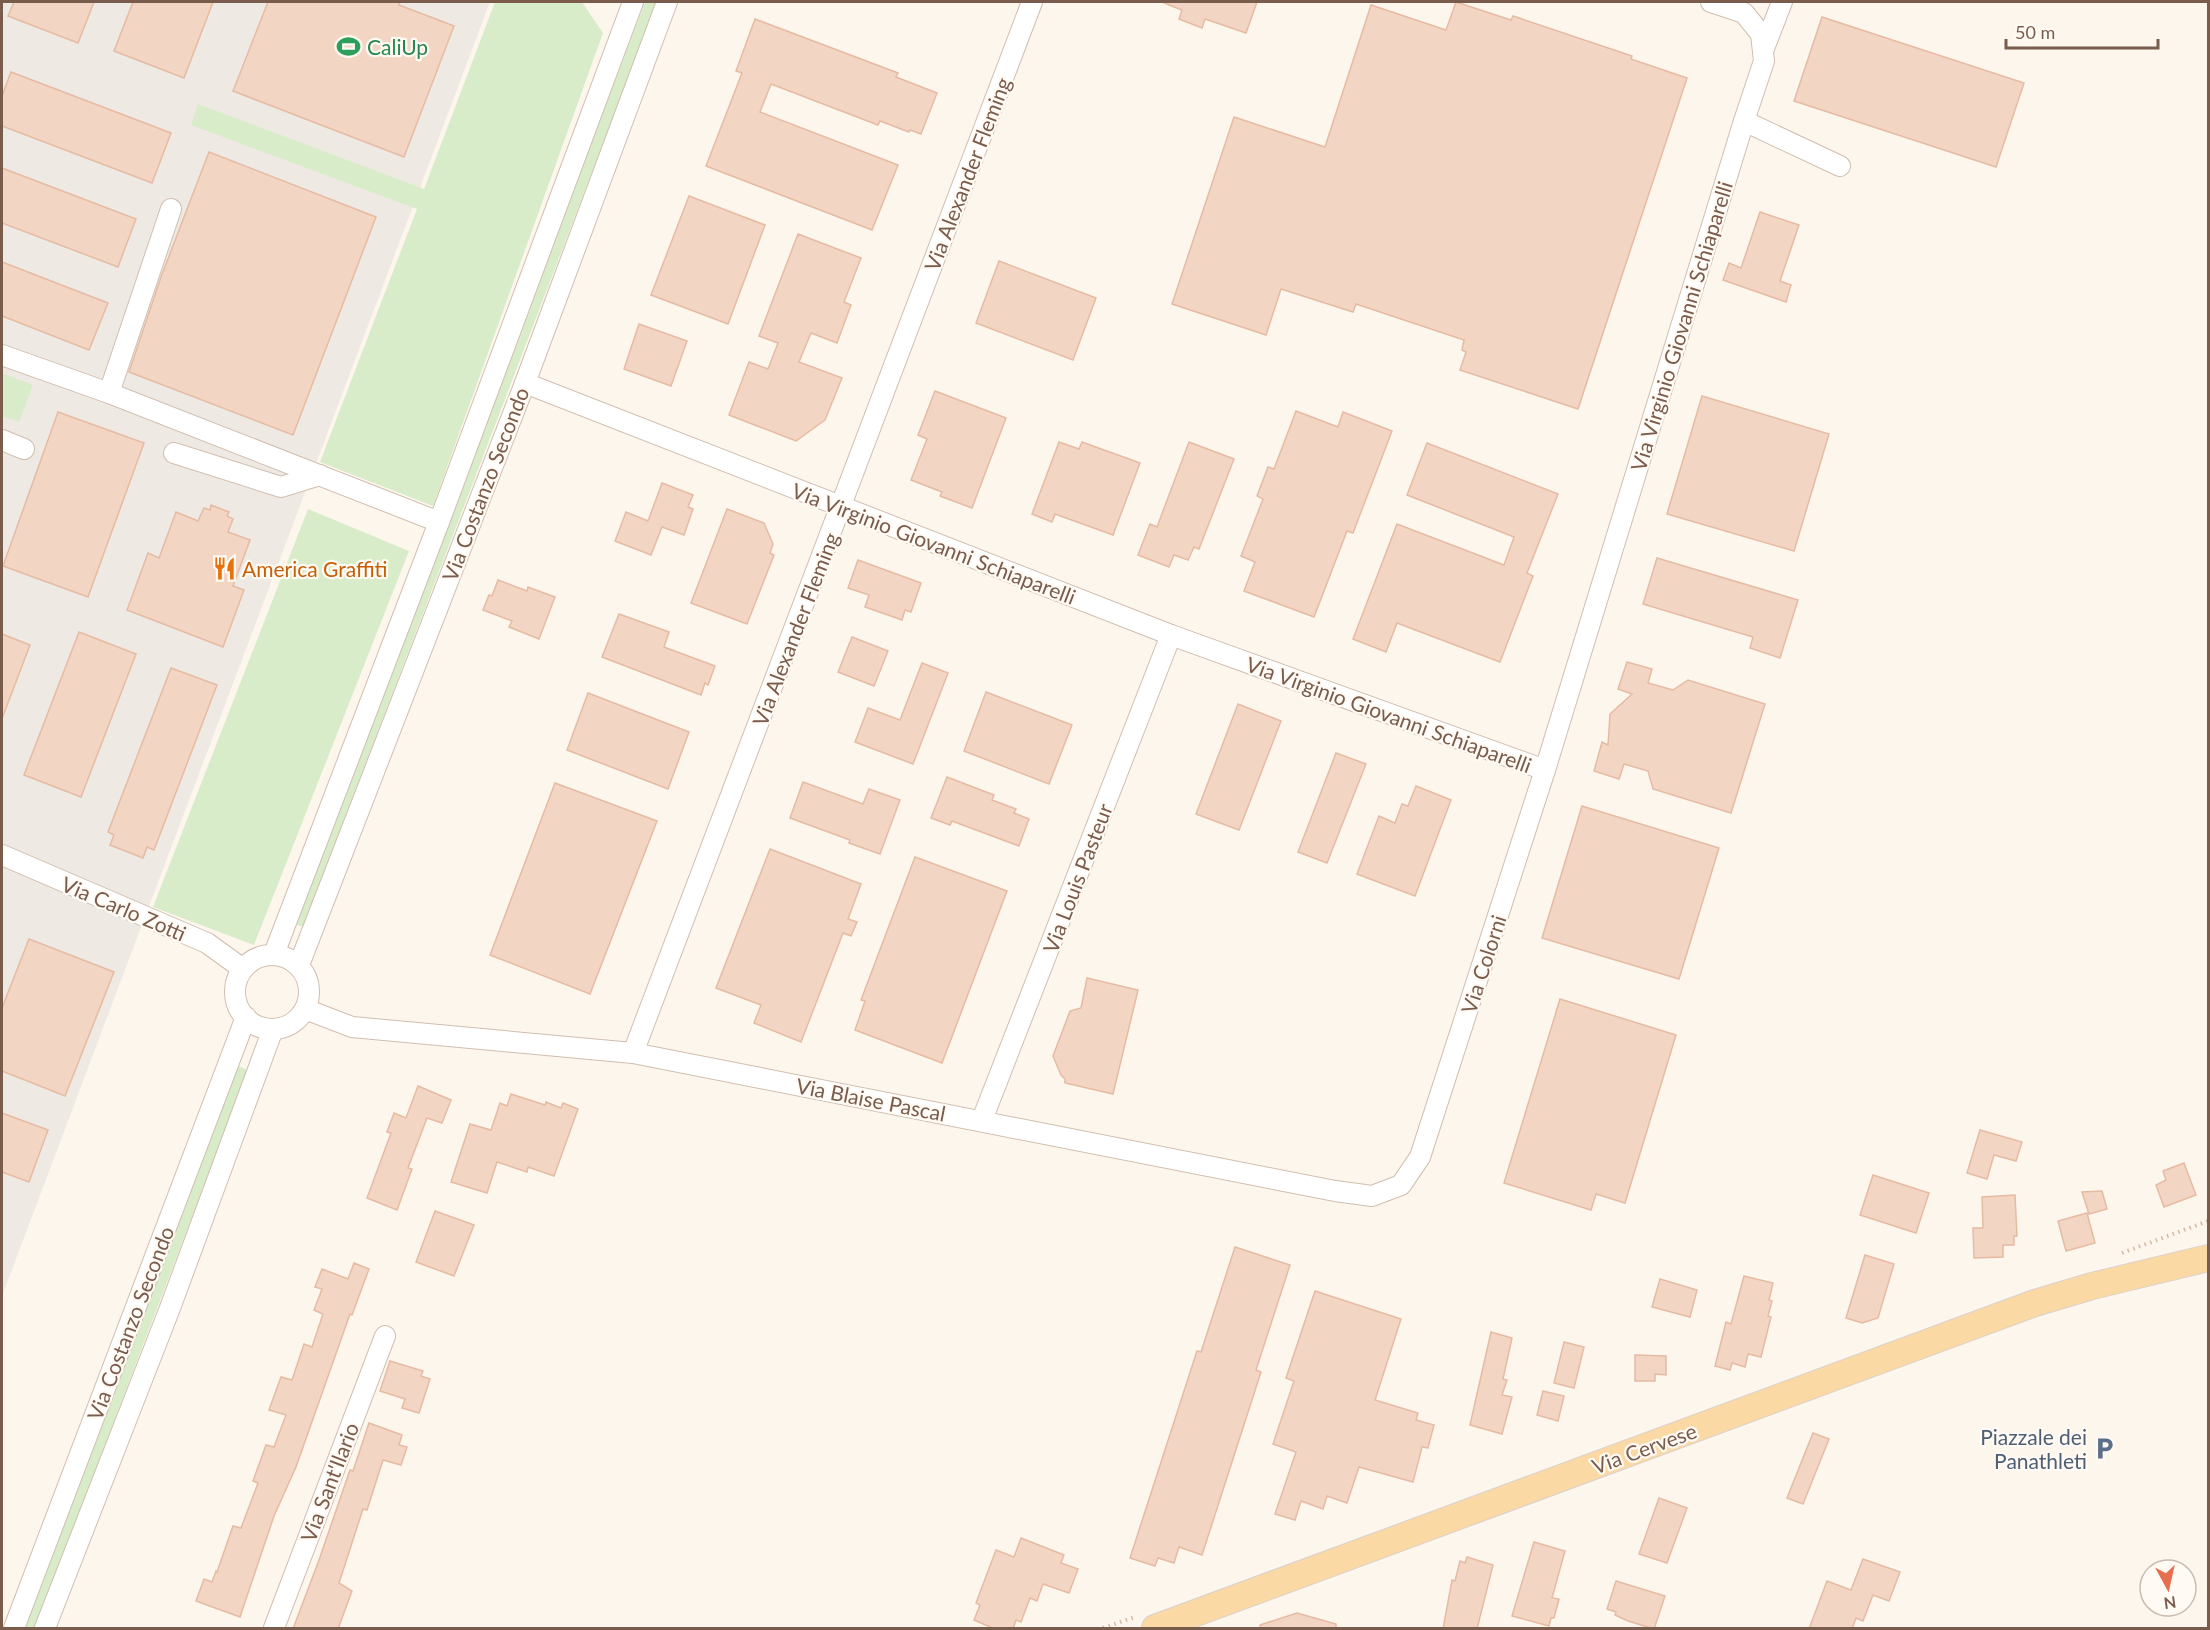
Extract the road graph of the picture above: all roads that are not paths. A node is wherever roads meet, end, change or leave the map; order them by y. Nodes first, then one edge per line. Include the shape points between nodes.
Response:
1 (633, 2) edge
2 (667, 2) edge
3 (1032, 2) edge
4 (1711, 2) edge
5 (1782, 2) edge
6 (1763, 51) junction
7 (1744, 120) junction
8 (1840, 166) dead end
9 (171, 209) dead end
10 (2, 355) edge
11 (525, 383) junction
12 (109, 393) junction
13 (2, 441) edge
14 (24, 449) dead end
15 (174, 453) dead end
16 (320, 475) junction
17 (841, 507) junction
18 (439, 522) junction
19 (1171, 635) junction
20 (1545, 770) junction
21 (2, 855) edge
22 (274, 954) junction
23 (299, 965) junction
24 (243, 969) junction
25 (305, 1009) junction
26 (246, 1017) junction
27 (273, 1029) junction
28 (633, 1053) junction
29 (982, 1120) junction
30 (1420, 1157) joint
31 (2208, 1257) edge
32 (2208, 1269) edge
33 (2136, 1276) junction
34 (385, 1336) dead end
35 (14, 1629) edge
36 (45, 1629) edge
37 (274, 1629) edge
38 (1155, 1629) edge

1 - 18 street, Via Costanzo Secondo
2 - 11 street, Via Costanzo Secondo
3 - 17 street, Via Alexander Fleming
4 - 6 street via 1744,13 1761,33
5 - 6 street, Via Virginio Giovanni Schiaparelli
6 - 7 street, Via Virginio Giovanni Schiaparelli via 1764,61
7 - 8 street
7 - 20 street, Via Virginio Giovanni Schiaparelli
9 - 12 street
10 - 12 street
11 - 17 street, Via Virginio Giovanni Schiaparelli
11 - 23 street, Via Costanzo Secondo
12 - 16 street
13 - 14 street
15 - 16 street via 281,487
16 - 18 street
17 - 19 street, Via Virginio Giovanni Schiaparelli
17 - 28 street, Via Alexander Fleming
18 - 22 street, Via Costanzo Secondo
19 - 20 street, Via Virginio Giovanni Schiaparelli
19 - 29 street, Via Louis Pasteur
20 - 30 street, Via Colorni
21 - 24 street, Via Carlo Zotti via 207,943
22 - 23 street
22 - 24 street via 262,956
23 - 25 street via 309,986
24 - 26 street via 235,988
25 - 27 street via 292,1023
25 - 28 street, Via Blaise Pascal via 352,1027
26 - 27 street via 254,1024
26 - 35 street, Via Costanzo Secondo
27 - 36 street, Via Costanzo Secondo
28 - 29 street, Via Blaise Pascal
29 - 30 street, Via Blaise Pascal via 1372,1196 1401,1185
31 - 33 main road, Via Cervese
32 - 33 main road, Via Cervese
33 - 38 main road, Via Cervese via 2035,1304
34 - 37 street, Via Sant'Ilario

